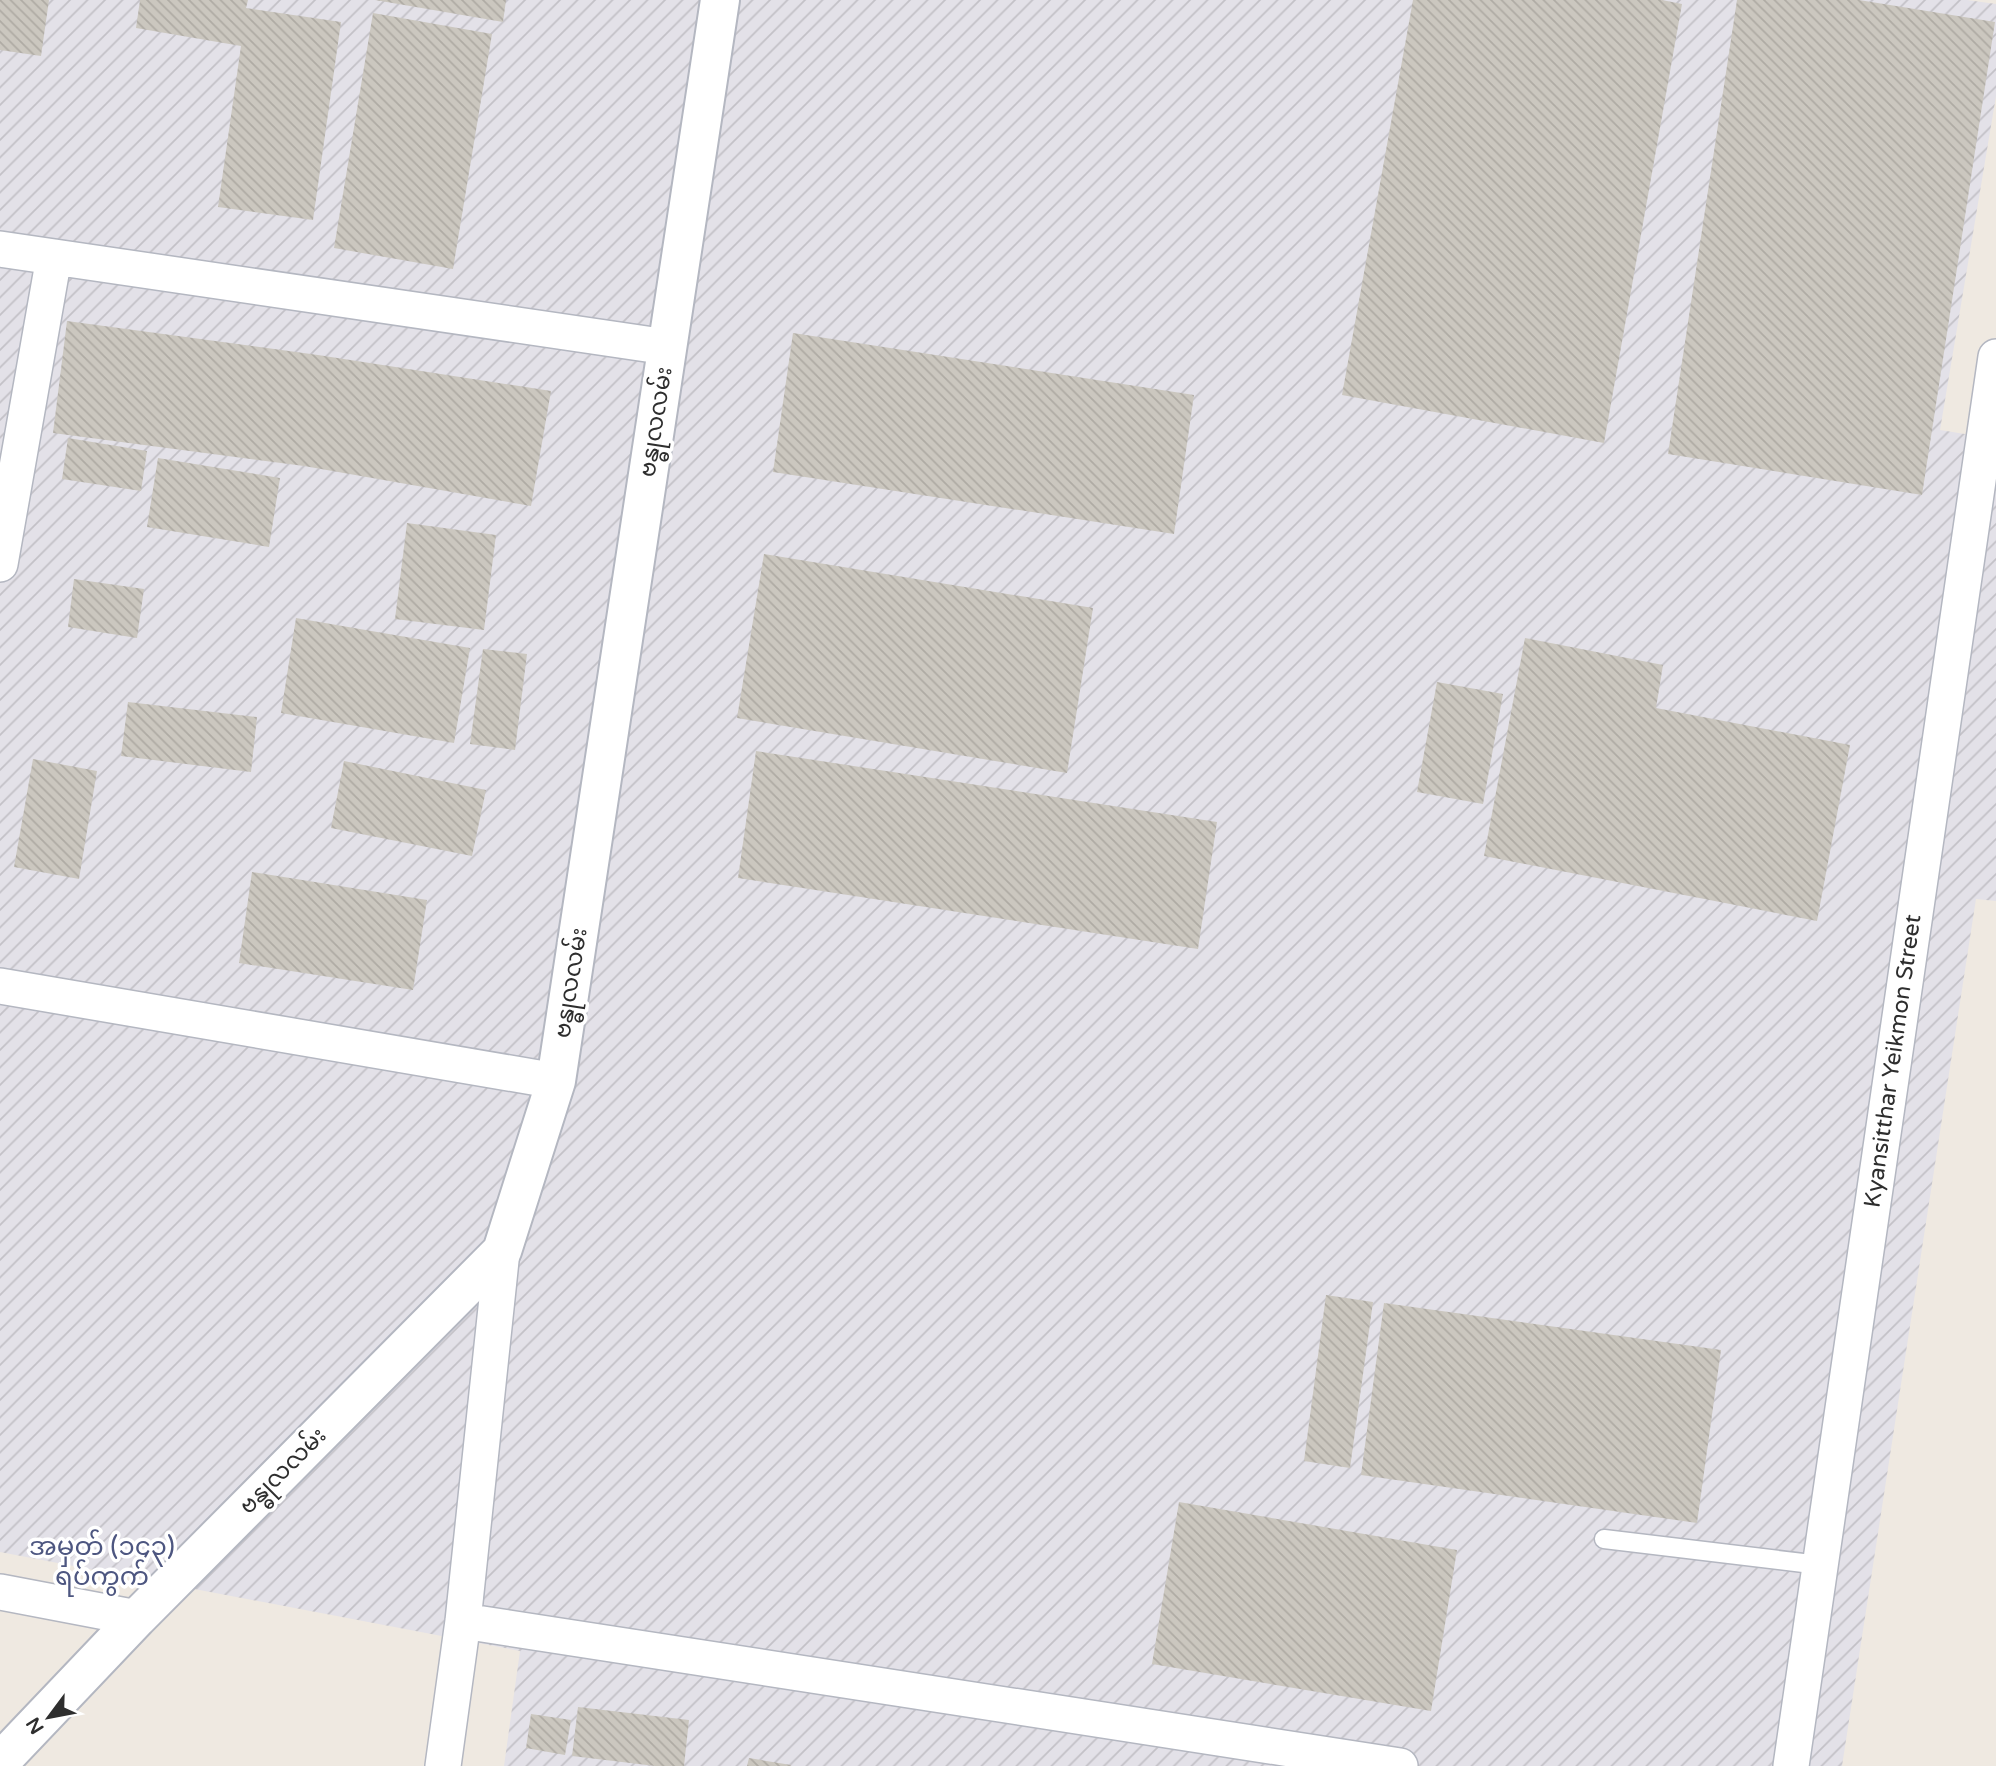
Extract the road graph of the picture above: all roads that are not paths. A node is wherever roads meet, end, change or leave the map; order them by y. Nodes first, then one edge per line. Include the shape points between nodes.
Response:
1 (720, 0) edge
2 (0, 249) edge
3 (54, 257) junction
4 (667, 347) junction
5 (1996, 357) edge
6 (0, 564) edge
7 (0, 986) edge
8 (556, 1081) junction
9 (502, 1251) junction
10 (1604, 1539) dead end
11 (1820, 1565) junction
12 (0, 1592) edge
13 (137, 1618) junction
14 (463, 1621) junction
15 (0, 1762) edge
16 (443, 1766) edge
17 (1400, 1766) edge
18 (1791, 1766) edge

1 - 4 street, ဗန္ဓုလလမ်း
2 - 3 street
3 - 4 street
3 - 6 street
4 - 8 street, ဗန္ဓုလလမ်း
5 - 11 street, Kyansitthar Yeikmon Street
7 - 8 street
8 - 9 street, ဗန္ဓုလလမ်း
9 - 13 street, ဗန္ဓုလလမ်း
9 - 14 street
10 - 11 lane
11 - 18 street, Kyansitthar Yeikmon Street
12 - 13 street
13 - 15 street, ဗန္ဓုလလမ်း
14 - 16 street
14 - 17 street

